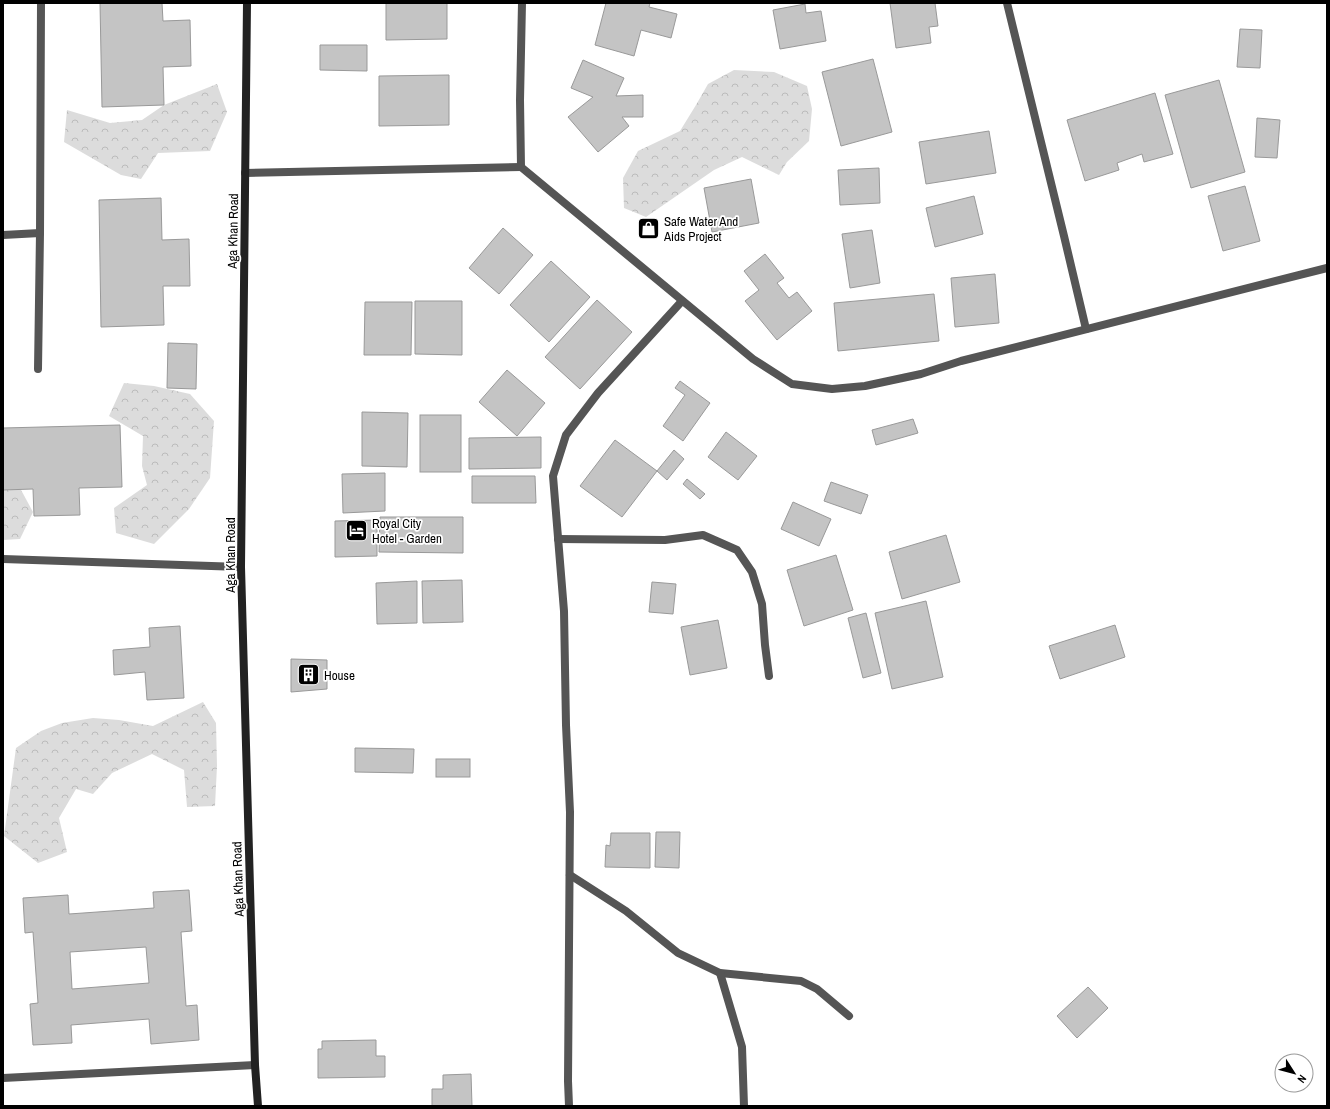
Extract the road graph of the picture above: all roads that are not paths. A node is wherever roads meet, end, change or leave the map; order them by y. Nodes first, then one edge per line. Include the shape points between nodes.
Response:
1 (41, 3) edge
2 (247, 3) edge
3 (522, 3) edge
4 (1007, 3) edge
5 (521, 167) junction
6 (245, 173) junction
7 (40, 233) junction
8 (3, 235) edge
9 (1327, 268) edge
10 (682, 301) junction
11 (1086, 329) junction
12 (38, 369) dead end
13 (558, 539) junction
14 (3, 559) edge
15 (241, 567) junction
16 (769, 676) dead end
17 (570, 875) junction
18 (720, 973) junction
19 (849, 1016) dead end
20 (255, 1064) junction
21 (3, 1078) edge
22 (258, 1106) edge
23 (569, 1106) edge
24 (744, 1106) edge

1 - 7 street
2 - 6 street, Aga Khan Road
3 - 5 street
4 - 11 street
5 - 6 street
5 - 10 street
6 - 15 street, Aga Khan Road
7 - 8 street
7 - 12 street
9 - 11 street
10 - 11 street via 753,359 792,384 832,389 865,386 921,374 961,360
10 - 13 street via 598,393 566,435 553,476
13 - 16 street via 665,540 703,536 737,550 752,572 762,604
13 - 17 street via 564,611
14 - 15 street
15 - 20 street, Aga Khan Road
17 - 18 street via 626,912 678,953
17 - 23 street
18 - 19 street via 801,981 817,989
18 - 24 street via 742,1047
20 - 21 street
20 - 22 street, Aga Khan Road

